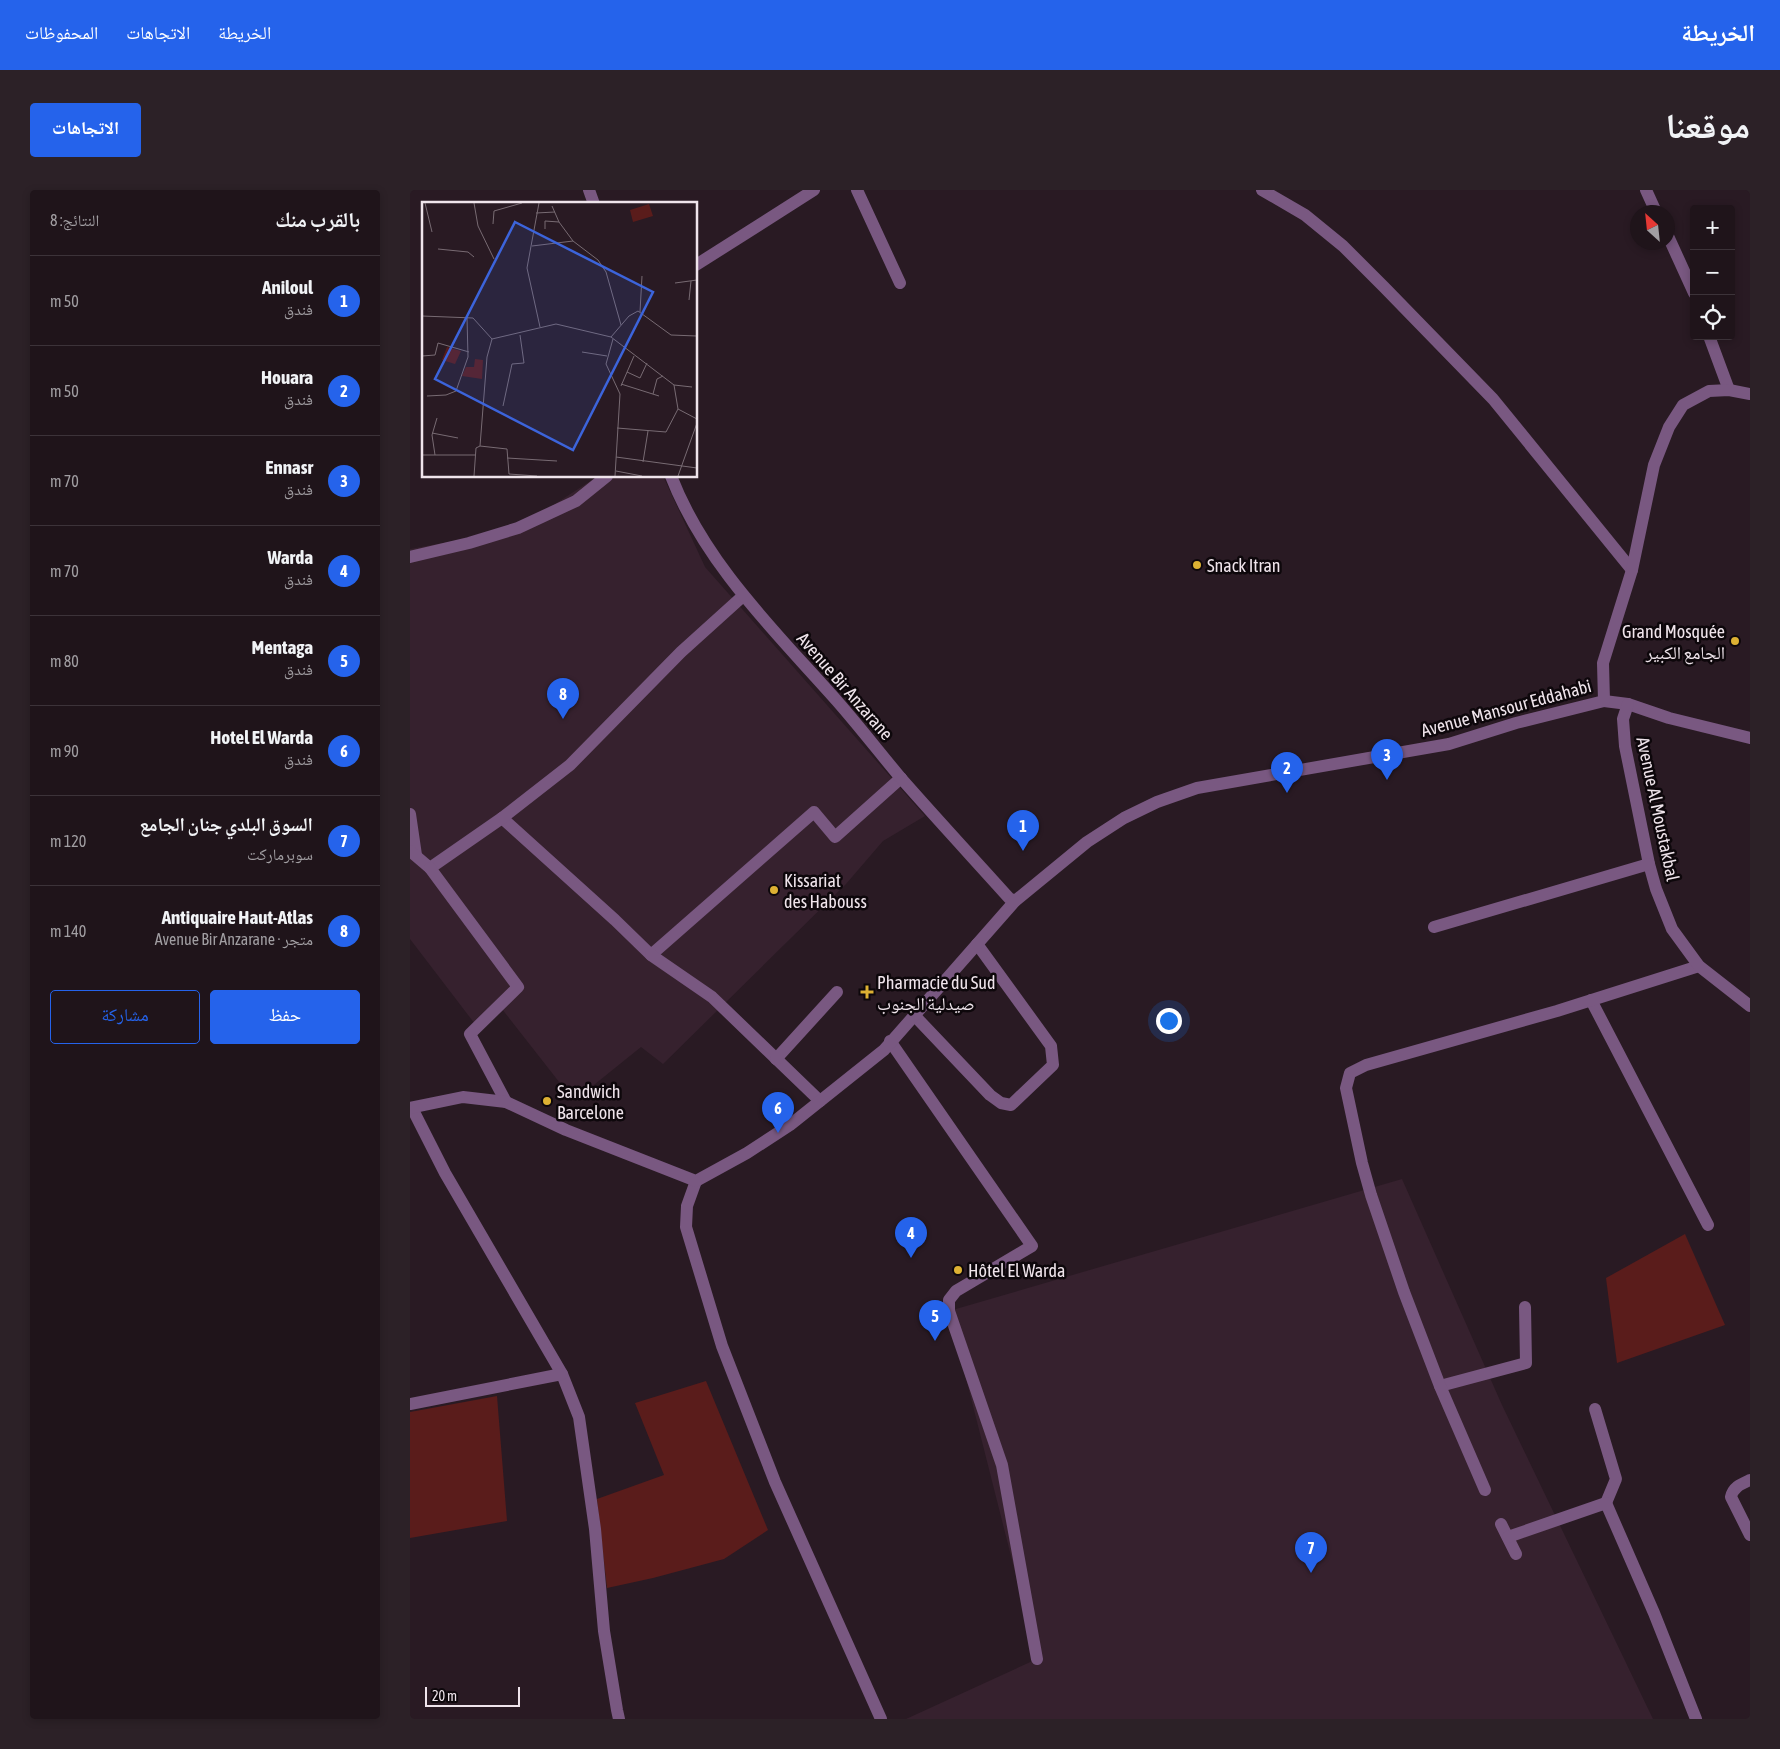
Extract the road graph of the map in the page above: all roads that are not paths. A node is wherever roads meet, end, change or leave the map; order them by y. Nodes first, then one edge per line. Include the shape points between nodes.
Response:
1 (589, 190) edge
2 (814, 190) edge
3 (857, 190) edge
4 (1262, 190) edge
5 (1646, 190) edge
6 (593, 202) edge
7 (1653, 205) edge
8 (1674, 250) edge
9 (698, 264) edge
10 (900, 283) dead end
11 (1690, 284) edge
12 (1710, 340) edge
13 (1729, 390) junction
14 (1750, 394) edge
15 (605, 478) edge
16 (672, 478) edge
17 (410, 556) edge
18 (1632, 570) junction
19 (743, 596) junction
20 (1604, 701) junction
21 (1628, 704) junction
22 (1750, 738) edge
23 (901, 778) junction
24 (410, 814) edge
25 (502, 818) junction
26 (413, 853) edge
27 (1649, 864) junction
28 (430, 868) junction
29 (1015, 901) junction
30 (1434, 927) dead end
31 (977, 944) junction
32 (651, 955) junction
33 (1700, 966) junction
34 (837, 992) dead end
35 (1591, 1000) junction
36 (1750, 1006) edge
37 (914, 1014) junction
38 (890, 1042) junction
39 (776, 1059) junction
40 (820, 1101) junction
41 (506, 1102) junction
42 (411, 1108) edge
43 (696, 1181) junction
44 (1708, 1225) dead end
45 (1525, 1307) dead end
46 (562, 1374) junction
47 (1440, 1386) junction
48 (410, 1404) edge
49 (1594, 1409) dead end
50 (1750, 1480) edge
51 (1485, 1490) dead end
52 (1606, 1503) junction
53 (1501, 1524) dead end
54 (1750, 1535) edge
55 (1508, 1537) junction
56 (1516, 1554) dead end
57 (1037, 1660) dead end
58 (620, 1719) edge
59 (881, 1719) edge
60 (1696, 1719) edge

1 - 6 street
2 - 9 street
3 - 10 street
4 - 18 street via 1305,215 1343,246 1493,399
5 - 7 street
8 - 11 street
12 - 13 street
13 - 14 street
13 - 18 street via 1709,391 1683,405 1668,428 1654,465
15 - 17 street via 576,501 518,528
16 - 19 street, Avenue Bir Anzarane via 701,537
18 - 20 street via 1603,663
19 - 23 street, Avenue Bir Anzarane
19 - 25 street via 681,652 570,765
20 - 21 street, Avenue Mansour Eddahabi
20 - 29 street, Avenue Mansour Eddahabi via 1449,744 1197,788 1156,802 1124,818 1087,842
21 - 22 street, Avenue Mansour Eddahabi
21 - 27 street, Avenue Al Moustakbal via 1623,719 1625,746
23 - 29 street, Avenue Bir Anzarane
23 - 32 street via 836,837 814,812
24 - 26 street
25 - 28 street
25 - 32 street
26 - 28 street
27 - 30 street
27 - 33 street, Avenue Al Moustakbal via 1672,929
28 - 41 street via 518,987 470,1034
29 - 31 street, Avenue Mansour Eddahabi
31 - 37 street, Avenue Mansour Eddahabi
31 - 37 street via 1051,1046 1053,1065 1011,1105 1001,1103
32 - 39 street via 712,997
33 - 35 street
33 - 36 street, Avenue Al Moustakbal
34 - 39 street
35 - 44 street
35 - 47 street via 1366,1065 1350,1073 1346,1088 1362,1164 1404,1292
37 - 38 street, Avenue Mansour Eddahabi
38 - 40 street, Avenue Mansour Eddahabi
38 - 57 street via 1032,1246 956,1291 949,1300 1002,1465
39 - 40 street
40 - 43 street, Avenue Mansour Eddahabi via 747,1153
41 - 42 street via 463,1097
41 - 43 street via 566,1130
42 - 46 street via 444,1173
43 - 59 street via 687,1206 686,1227 722,1346 775,1482
45 - 47 street via 1526,1363
46 - 48 street
46 - 58 street via 579,1417 595,1529 604,1631
47 - 51 street
49 - 52 street via 1616,1479
50 - 54 street via 1732,1491 1731,1497
52 - 55 street
52 - 60 street
53 - 55 street
55 - 56 street

